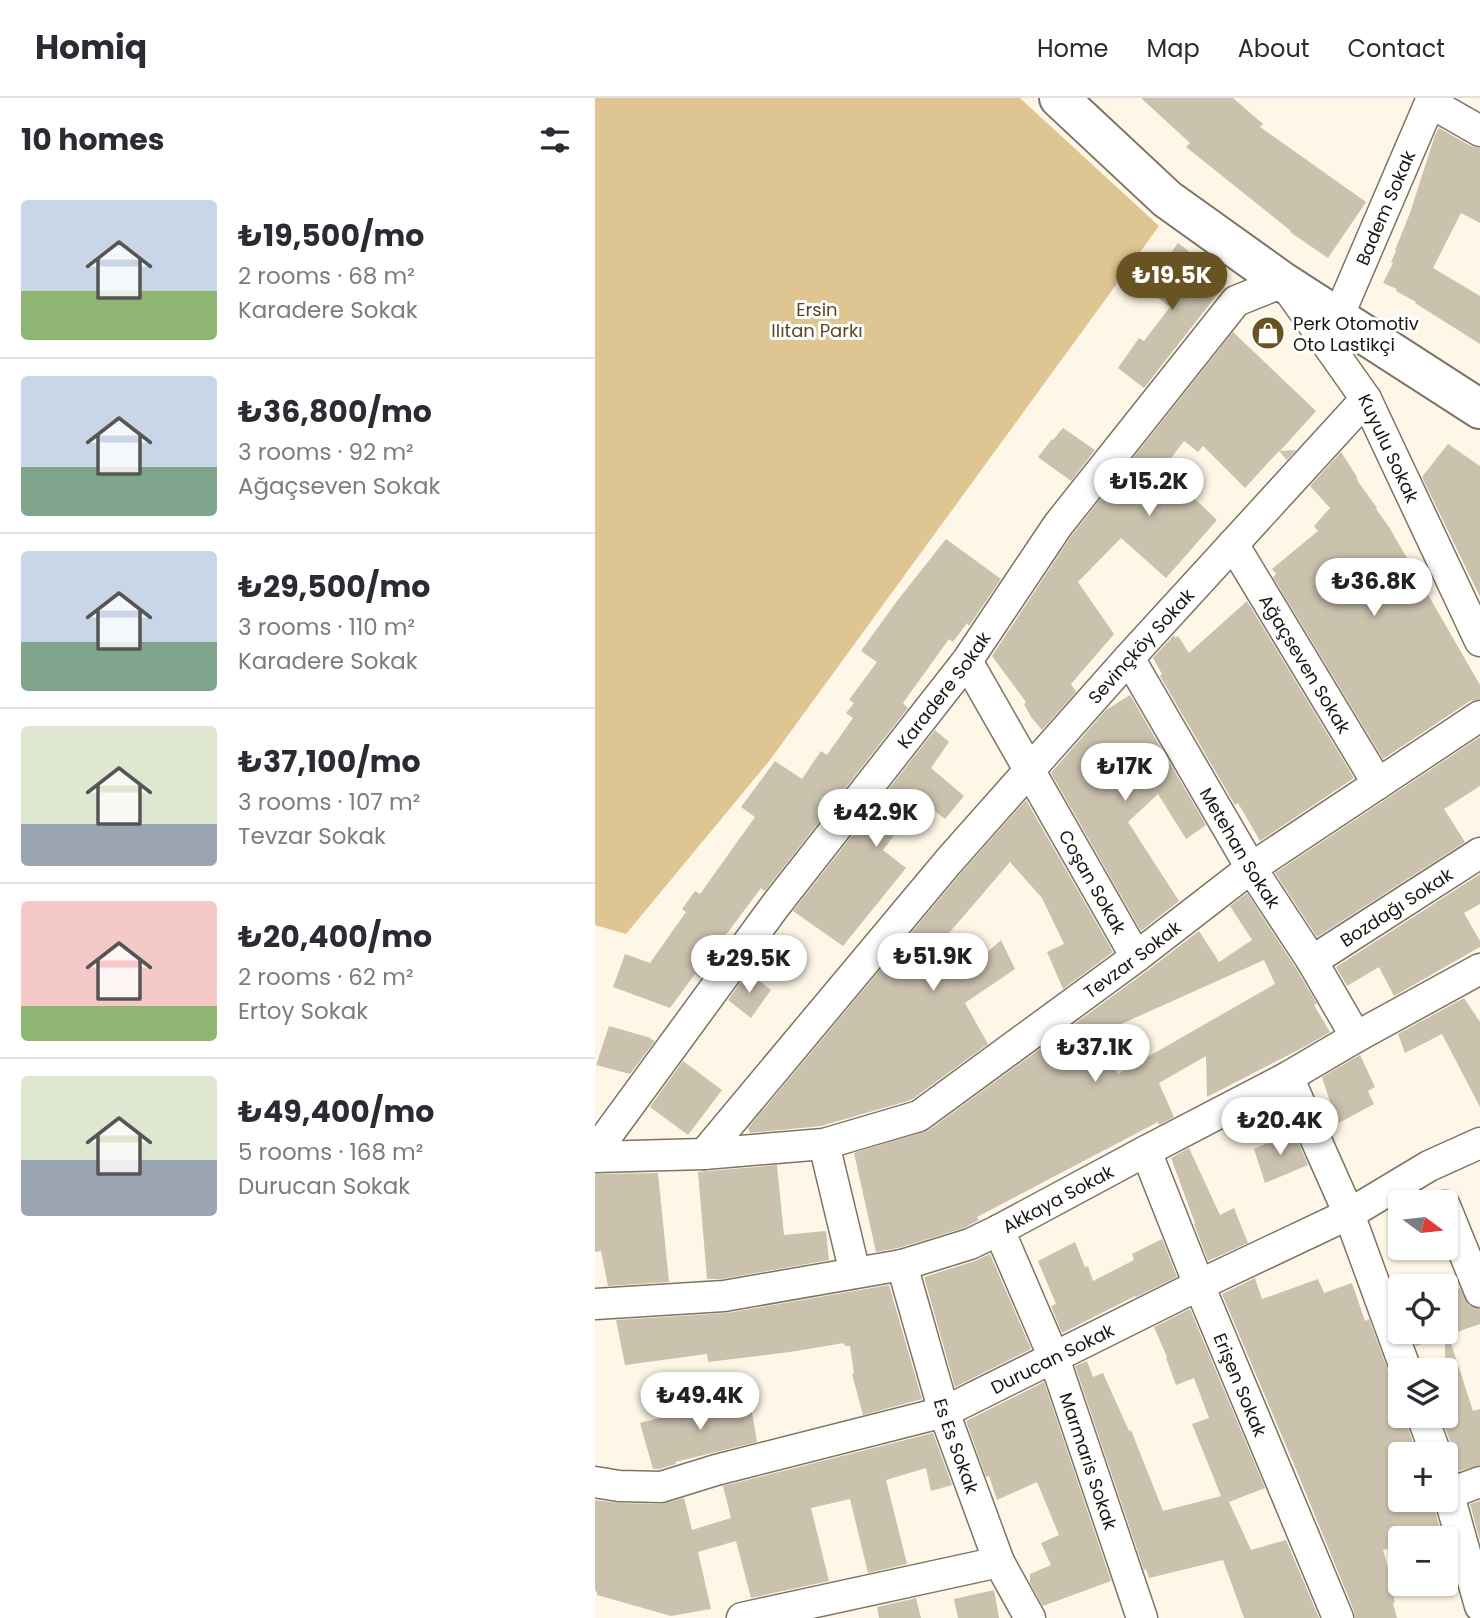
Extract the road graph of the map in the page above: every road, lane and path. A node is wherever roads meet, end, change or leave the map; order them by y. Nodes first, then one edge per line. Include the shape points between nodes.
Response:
1 (1059, 98) edge
2 (1084, 98) edge
3 (1432, 100) edge
4 (1480, 131) edge
5 (1288, 276) junction
6 (1341, 310) junction
7 (1480, 386) edge
8 (1366, 399) junction
9 (1480, 409) edge
10 (1233, 544) junction
11 (1480, 641) edge
12 (1129, 658) junction
13 (967, 661) junction
14 (1480, 716) edge
15 (1030, 770) junction
16 (1378, 784) junction
17 (1480, 853) edge
18 (1251, 868) junction
19 (1136, 957) junction
20 (1312, 961) junction
21 (1480, 969) edge
22 (1356, 1037) junction
23 (1288, 1077) junction
24 (1480, 1143) edge
25 (824, 1144) junction
26 (1146, 1150) junction
27 (595, 1154) edge
28 (704, 1154) junction
29 (1429, 1166) junction
30 (1439, 1190) edge
31 (1349, 1214) junction
32 (999, 1230) junction
33 (1458, 1237) edge
34 (902, 1265) junction
35 (855, 1273) junction
36 (1199, 1285) junction
37 (1480, 1292) edge
38 (595, 1304) edge
39 (1054, 1358) junction
40 (1402, 1358) edge
41 (944, 1412) junction
42 (595, 1482) edge
43 (1480, 1482) edge
44 (1458, 1485) edge
45 (1455, 1512) edge
46 (999, 1562) junction
47 (1480, 1606) edge
48 (1480, 1613) edge
49 (743, 1618) edge
50 (1030, 1618) edge
51 (1142, 1618) edge
52 (1338, 1618) edge
53 (1457, 1618) edge

1 - 5 main road via 1167,199
2 - 5 main road
3 - 4 street
3 - 6 street, Badem Sokak
5 - 6 main road
5 - 8 street, Kuyulu Sokak
5 - 13 street, Karadere Sokak via 1236,301 1058,525
6 - 7 main road via 1418,346
6 - 9 main road
8 - 10 street, Sevinçköy Sokak
8 - 11 street, Kuyulu Sokak
10 - 12 street, Sevinçköy Sokak
10 - 16 street, Ağaçseven Sokak
12 - 15 street, Sevinçköy Sokak
12 - 18 street, Metehan Sokak
13 - 15 street, Coşan Sokak
13 - 27 street, Karadere Sokak via 775,906
14 - 16 street, Tevzar Sokak
15 - 19 street, Coşan Sokak
15 - 28 street, Sevinçköy Sokak
16 - 18 street, Tevzar Sokak
17 - 20 street, Bozdağı Sokak
18 - 19 street, Tevzar Sokak
18 - 20 street, Metehan Sokak
19 - 25 street, Tevzar Sokak via 919,1116
20 - 22 street, Metehan Sokak
21 - 22 street, Akkaya Sokak
22 - 23 street, Akkaya Sokak
23 - 26 street, Akkaya Sokak
23 - 31 street
24 - 29 street, Durucan Sokak
25 - 28 street, Tevzar Sokak
25 - 35 street
26 - 32 street, Akkaya Sokak
26 - 36 street, Erişen Sokak
27 - 28 street, Tevzar Sokak
29 - 30 street
29 - 31 street, Durucan Sokak
31 - 36 street, Durucan Sokak
31 - 40 street
32 - 34 street, Akkaya Sokak
32 - 39 street, Marmaris Sokak
33 - 37 street
34 - 35 street, Akkaya Sokak
34 - 41 street, Es Es Sokak
35 - 38 street, Akkaya Sokak via 724,1296
36 - 39 street, Durucan Sokak
36 - 52 street, Erişen Sokak
39 - 41 street, Durucan Sokak
39 - 51 street, Marmaris Sokak
41 - 42 street, Durucan Sokak via 661,1487
41 - 46 street, Es Es Sokak
43 - 44 street
45 - 47 street
46 - 49 street
46 - 50 street, Es Es Sokak
48 - 53 street

